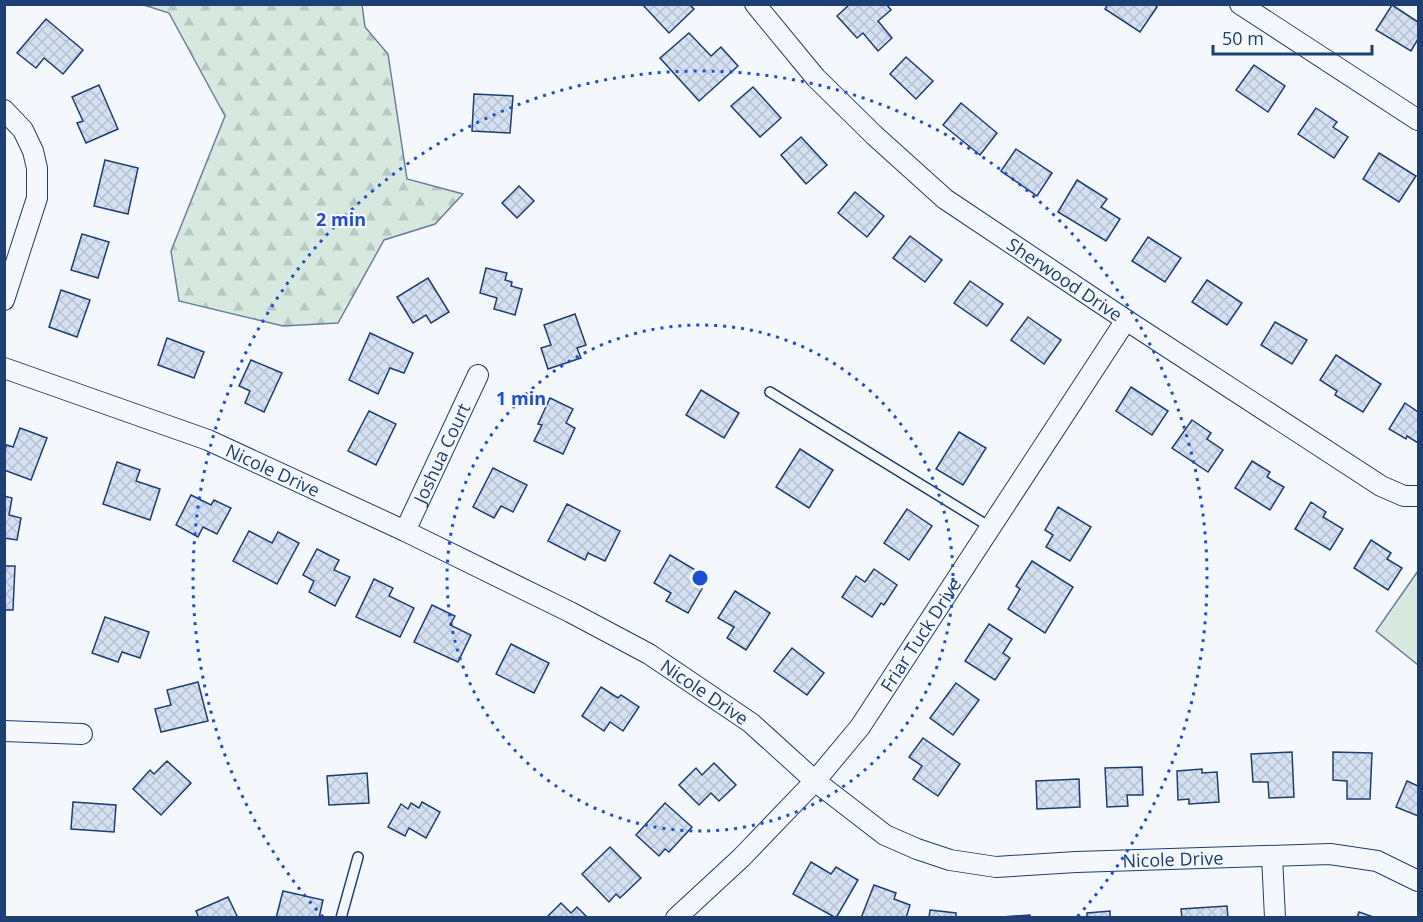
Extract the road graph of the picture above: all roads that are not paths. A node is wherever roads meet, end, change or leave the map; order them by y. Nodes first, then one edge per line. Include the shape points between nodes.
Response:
1 (754, 4) edge
2 (1240, 4) edge
3 (4, 111) edge
4 (1419, 120) edge
5 (4, 300) edge
6 (1126, 320) junction
7 (4, 368) edge
8 (478, 375) dead end
9 (770, 392) dead end
10 (1419, 496) edge
11 (990, 527) junction
12 (405, 531) junction
13 (4, 731) edge
14 (82, 734) dead end
15 (815, 781) junction
16 (1272, 856) junction
17 (358, 857) dead end
18 (1419, 881) edge
19 (341, 918) edge
20 (676, 918) edge
21 (1275, 918) edge

1 - 6 street, Sherwood Drive via 816,78 945,199
2 - 4 street
3 - 5 street via 23,130 33,150 37,198
6 - 10 street, Sherwood Drive via 1381,486 1404,496
6 - 11 street, Friar Tuck Drive
7 - 12 street, Nicole Drive via 208,440
8 - 12 street, Joshua Court
9 - 11 lane
11 - 15 street, Friar Tuck Drive via 860,727
12 - 15 street, Nicole Drive via 649,654 751,723
13 - 14 street
15 - 16 street, Nicole Drive via 885,834 950,860 996,867
15 - 20 street, Friar Tuck Drive
16 - 18 street, Nicole Drive via 1330,854 1377,861
16 - 21 street
17 - 19 lane

